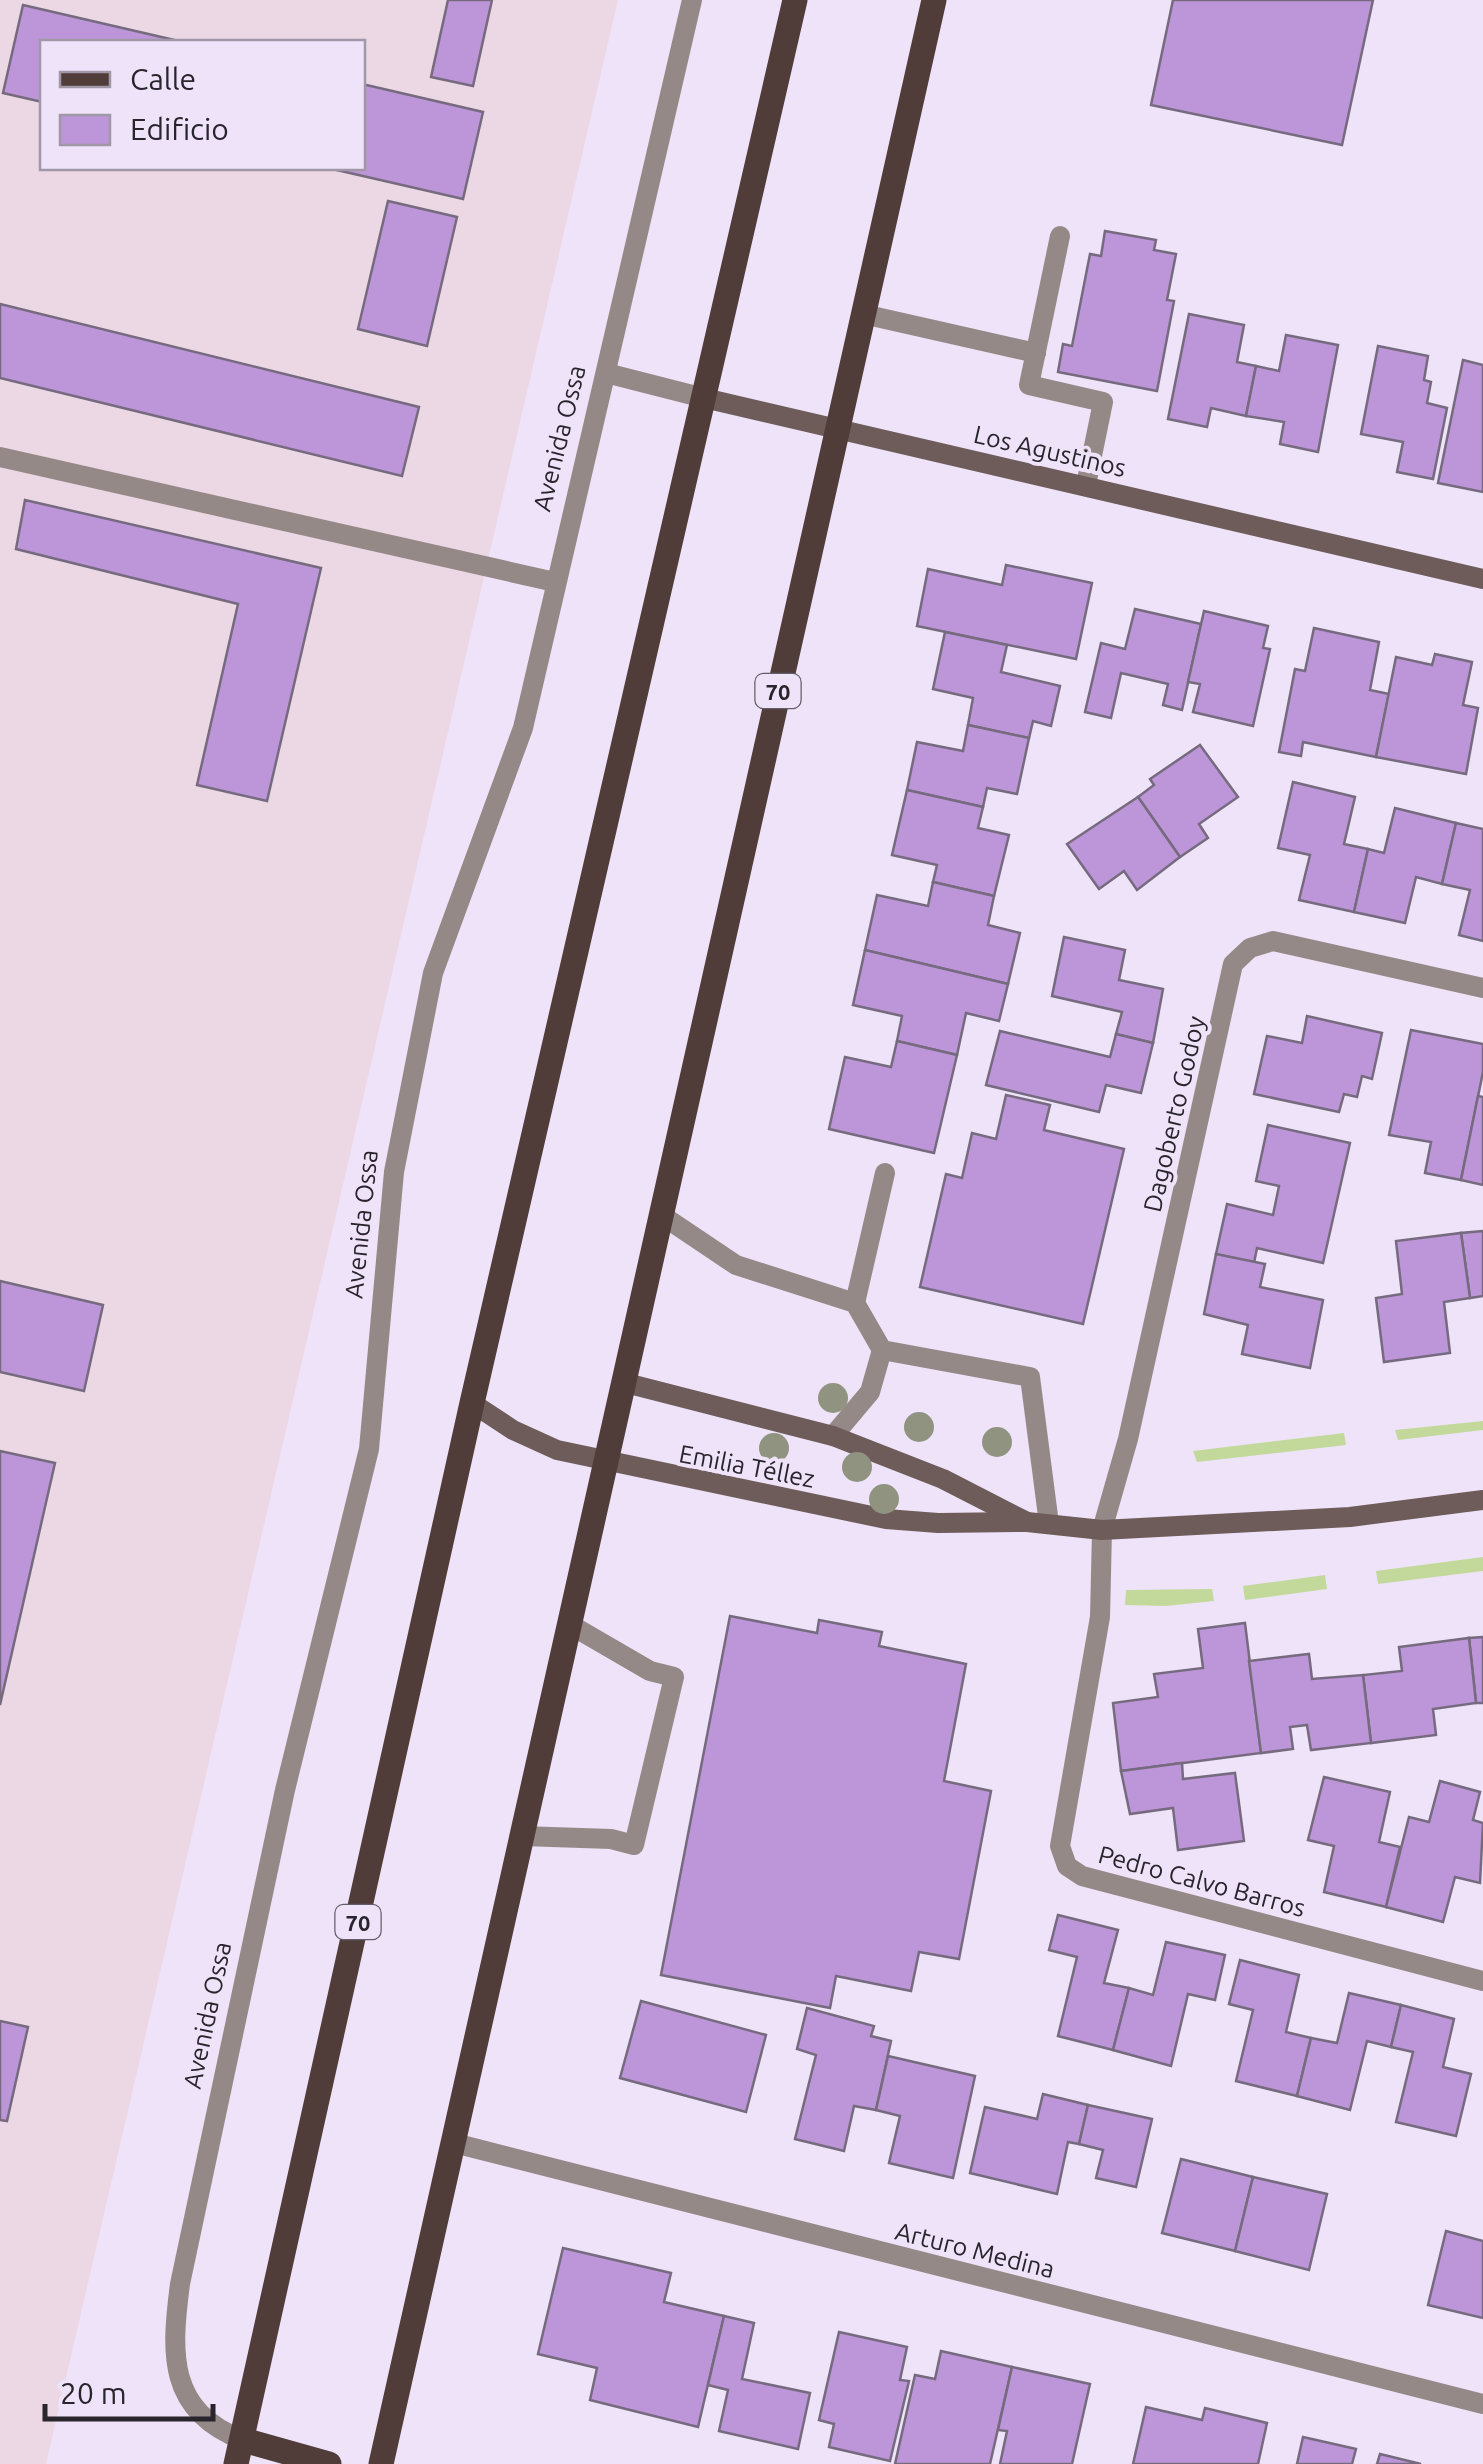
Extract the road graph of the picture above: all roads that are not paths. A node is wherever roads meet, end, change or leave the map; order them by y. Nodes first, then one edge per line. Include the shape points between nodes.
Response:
1 (692, 0) edge
2 (795, 0) edge
3 (934, 0) edge
4 (1060, 236) dead end
5 (863, 314) junction
6 (1036, 353) junction
7 (606, 374) junction
8 (704, 398) junction
9 (837, 427) junction
10 (0, 457) edge
11 (1086, 484) junction
12 (1483, 579) edge
13 (555, 582) junction
14 (1483, 988) edge
15 (885, 1173) dead end
16 (660, 1214) junction
17 (855, 1303) junction
18 (882, 1350) junction
19 (622, 1382) junction
20 (472, 1403) junction
21 (833, 1436) junction
22 (604, 1462) junction
23 (1483, 1500) edge
24 (1027, 1522) junction
25 (1048, 1524) junction
26 (1102, 1530) junction
27 (569, 1624) junction
28 (522, 1836) junction
29 (1483, 1981) edge
30 (454, 2143) junction
31 (1483, 2404) edge
32 (240, 2452) edge
33 (329, 2464) edge
34 (381, 2464) edge

1 - 7 street, Avenida Ossa
2 - 8 main road, 70
3 - 5 main road, 70
4 - 6 street
5 - 6 street
5 - 9 main road, 70
6 - 11 street via 1030,385 1102,402
7 - 8 street, Los Agustinos
7 - 13 street, Avenida Ossa
8 - 9 street, Los Agustinos
8 - 20 main road, 70
9 - 11 street, Los Agustinos
9 - 16 main road, 70
10 - 13 street
11 - 12 street, Los Agustinos
13 - 32 street, Avenida Ossa via 523,728 433,972 394,1172 369,1450 286,1790 180,2284 180,2385
14 - 26 street, Dagoberto Godoy via 1272,940 1233,964
15 - 17 street
16 - 17 street via 736,1265
16 - 19 main road, 70
17 - 18 street
18 - 21 street via 870,1392
18 - 25 street via 1030,1377
19 - 21 street, Emilia Téllez
19 - 22 main road, 70
20 - 22 street, Emilia Téllez via 542,1443
20 - 32 main road, 70
21 - 24 street, Emilia Téllez via 944,1479
22 - 24 street, Emilia Téllez via 886,1519
22 - 27 main road, 70
23 - 26 street, Emilia Téllez via 1350,1517
24 - 25 street, Emilia Téllez
25 - 26 street, Emilia Téllez
26 - 29 street, Pedro Calvo Barros via 1100,1617 1060,1846 1066,1866 1082,1876
27 - 28 main road, 70
27 - 28 street via 650,1671 674,1677 634,1844
28 - 30 main road, 70
30 - 31 street, Arturo Medina
30 - 34 main road, 70
32 - 33 main road

